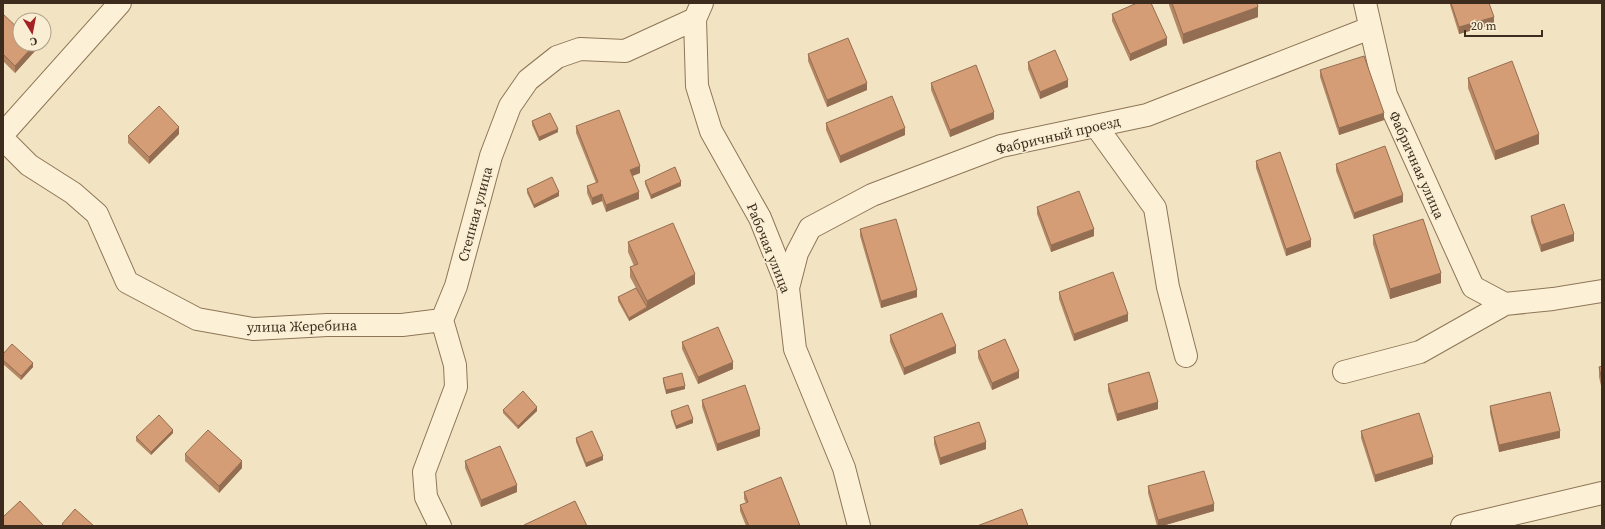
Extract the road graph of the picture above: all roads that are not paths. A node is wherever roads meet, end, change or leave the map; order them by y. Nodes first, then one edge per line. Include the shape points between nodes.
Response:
1 (120, 3) edge
2 (1365, 3) edge
3 (698, 11) edge
4 (1370, 28) junction
5 (1096, 126) junction
6 (3, 134) edge
7 (3, 139) edge
8 (788, 288) junction
9 (1602, 291) edge
10 (1505, 304) junction
11 (442, 320) junction
12 (1186, 356) dead end
13 (1344, 372) dead end
14 (1602, 493) edge
15 (440, 526) edge
16 (859, 526) edge
17 (1462, 526) edge

1 - 6 street
2 - 4 street, Фабричная улица
3 - 8 street, Рабочая улица via 697,86 711,131 760,218
3 - 11 street, Степная улица via 625,51 580,49 557,56 528,80 510,106 491,156 456,286
4 - 5 street, Фабричный проезд via 1147,115
4 - 10 street, Фабричная улица via 1386,95 1473,287
5 - 8 street, Фабричный проезд via 1001,146 872,195 851,206 810,228 797,253
5 - 12 street via 1155,208 1168,287
7 - 11 street, улица Жеребина via 29,165 73,194 97,214 126,282 197,319 253,329 327,325 402,325
8 - 16 street, Рабочая улица via 796,349 844,468
9 - 10 street
10 - 13 street via 1420,352
11 - 15 street via 455,365 456,386 424,472 426,497
14 - 17 street

